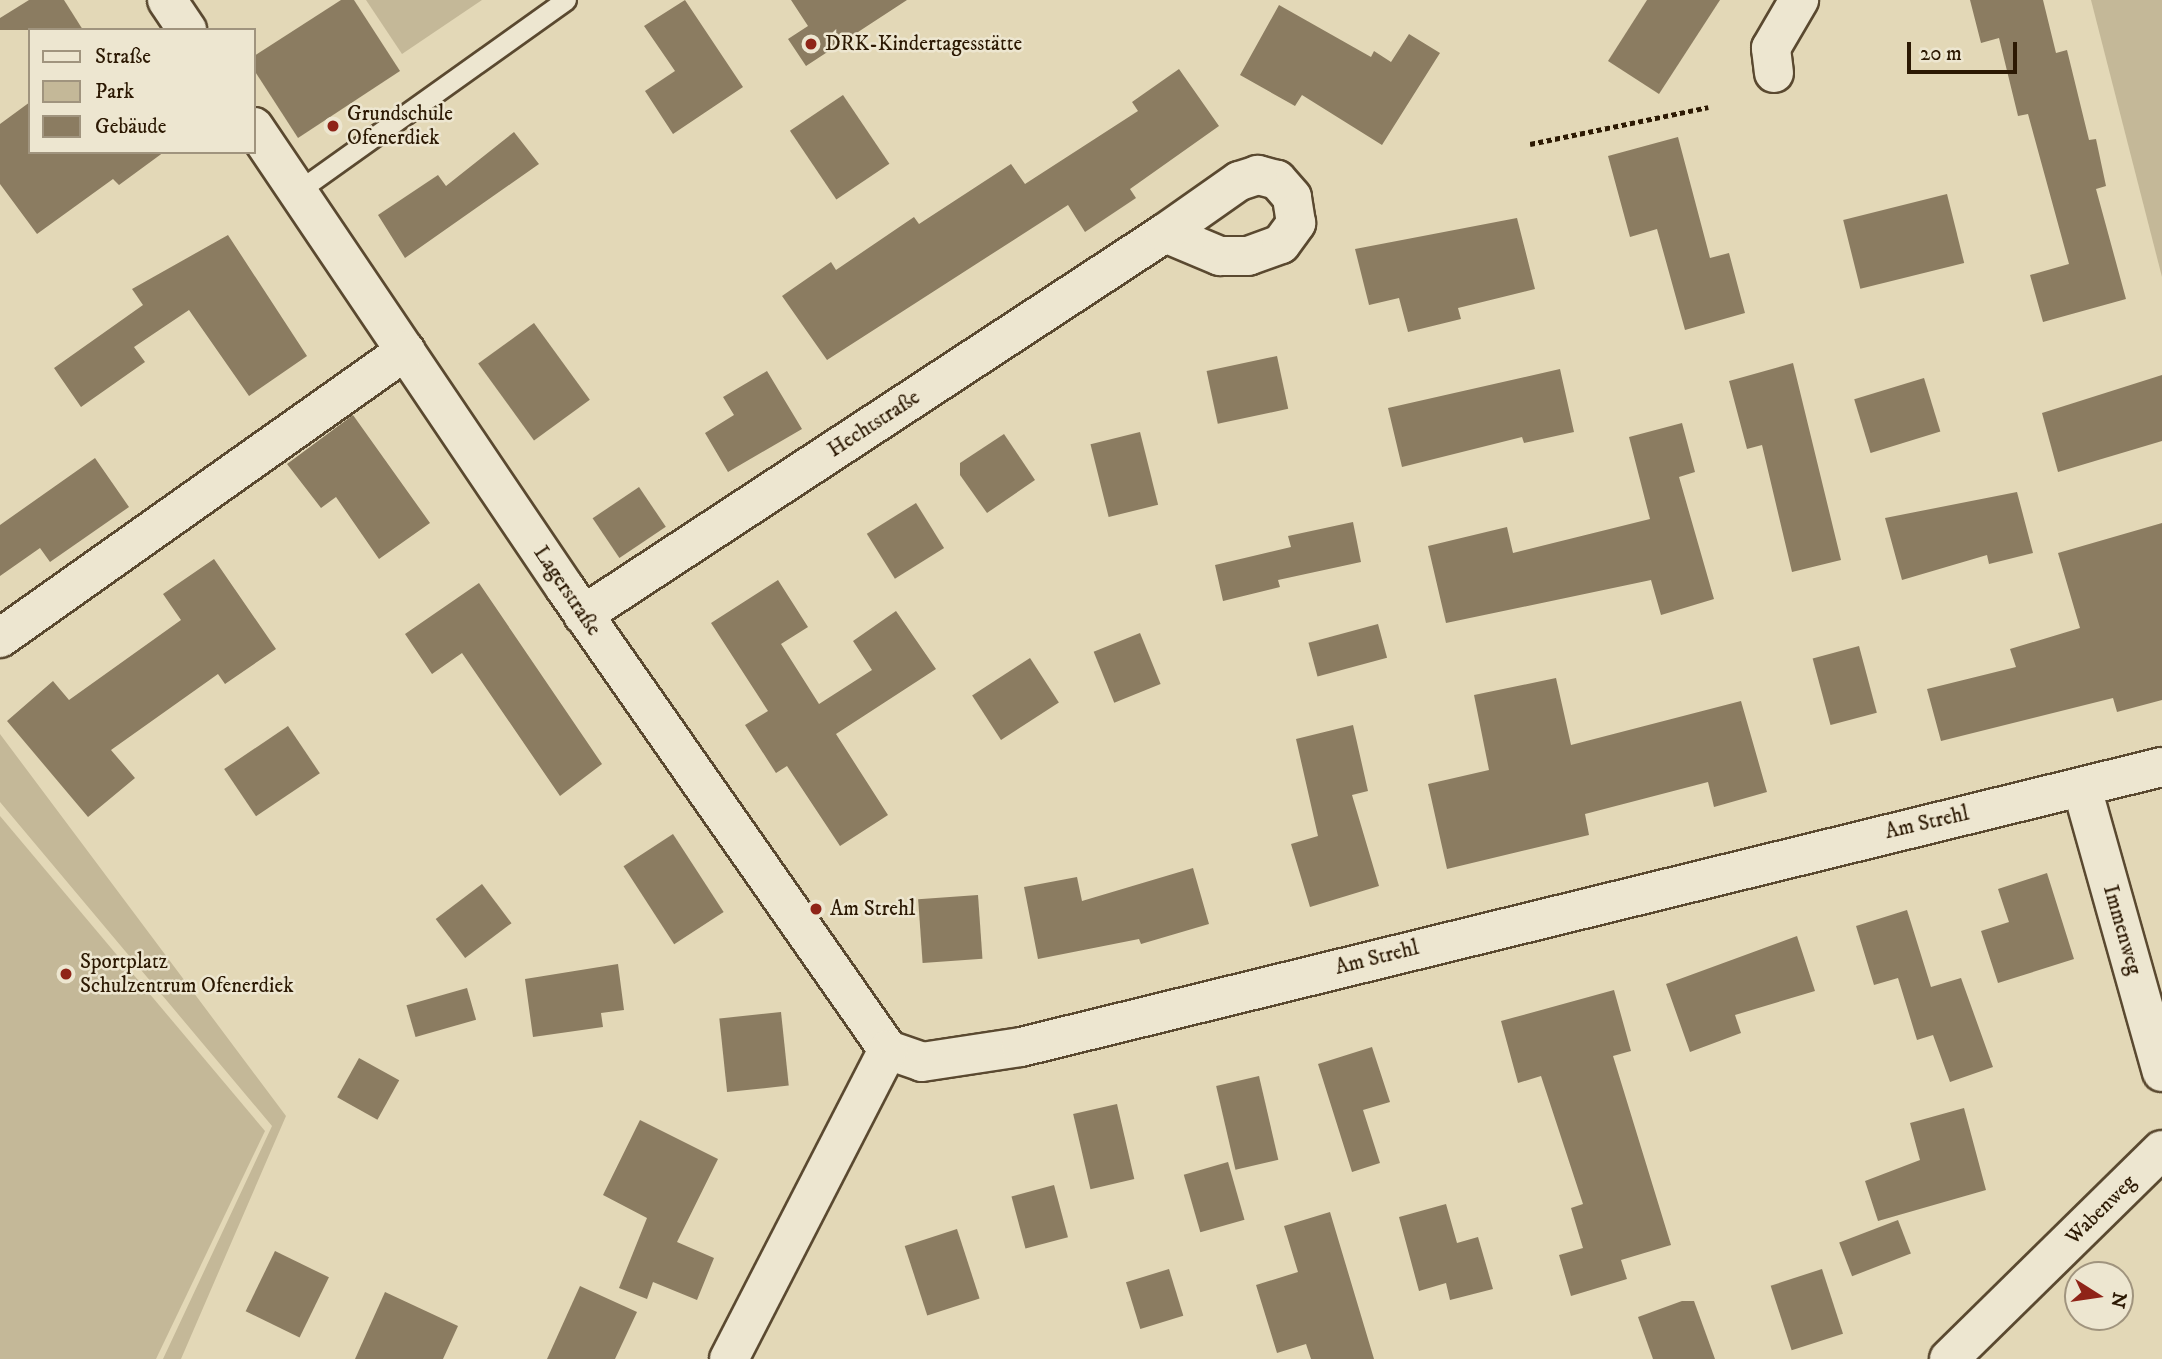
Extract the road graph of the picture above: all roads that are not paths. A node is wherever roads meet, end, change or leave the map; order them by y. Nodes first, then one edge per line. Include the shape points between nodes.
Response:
1 (167, 0) edge
2 (566, 0) edge
3 (1799, 0) edge
4 (186, 28) edge
5 (1774, 73) dead end
6 (256, 130) edge
7 (298, 191) junction
8 (1165, 233) dead end
9 (406, 351) junction
10 (583, 615) junction
11 (0, 638) edge
12 (2162, 767) edge
13 (2082, 788) junction
14 (888, 1050) junction
15 (2162, 1072) edge
16 (2162, 1150) edge
17 (729, 1359) edge
18 (1950, 1359) edge

1 - 4 street
2 - 7 lane
3 - 5 street via 1771,48
6 - 7 street, Lagerstraße
7 - 9 street, Lagerstraße
8 - 10 street, Hechtstraße
9 - 10 street, Lagerstraße
9 - 11 street
10 - 14 street, Lagerstraße
12 - 13 street, Am Strehl
13 - 14 street, Am Strehl via 976,1057 922,1062
13 - 15 street, Immenweg
14 - 17 street
16 - 18 street, Wabenweg

